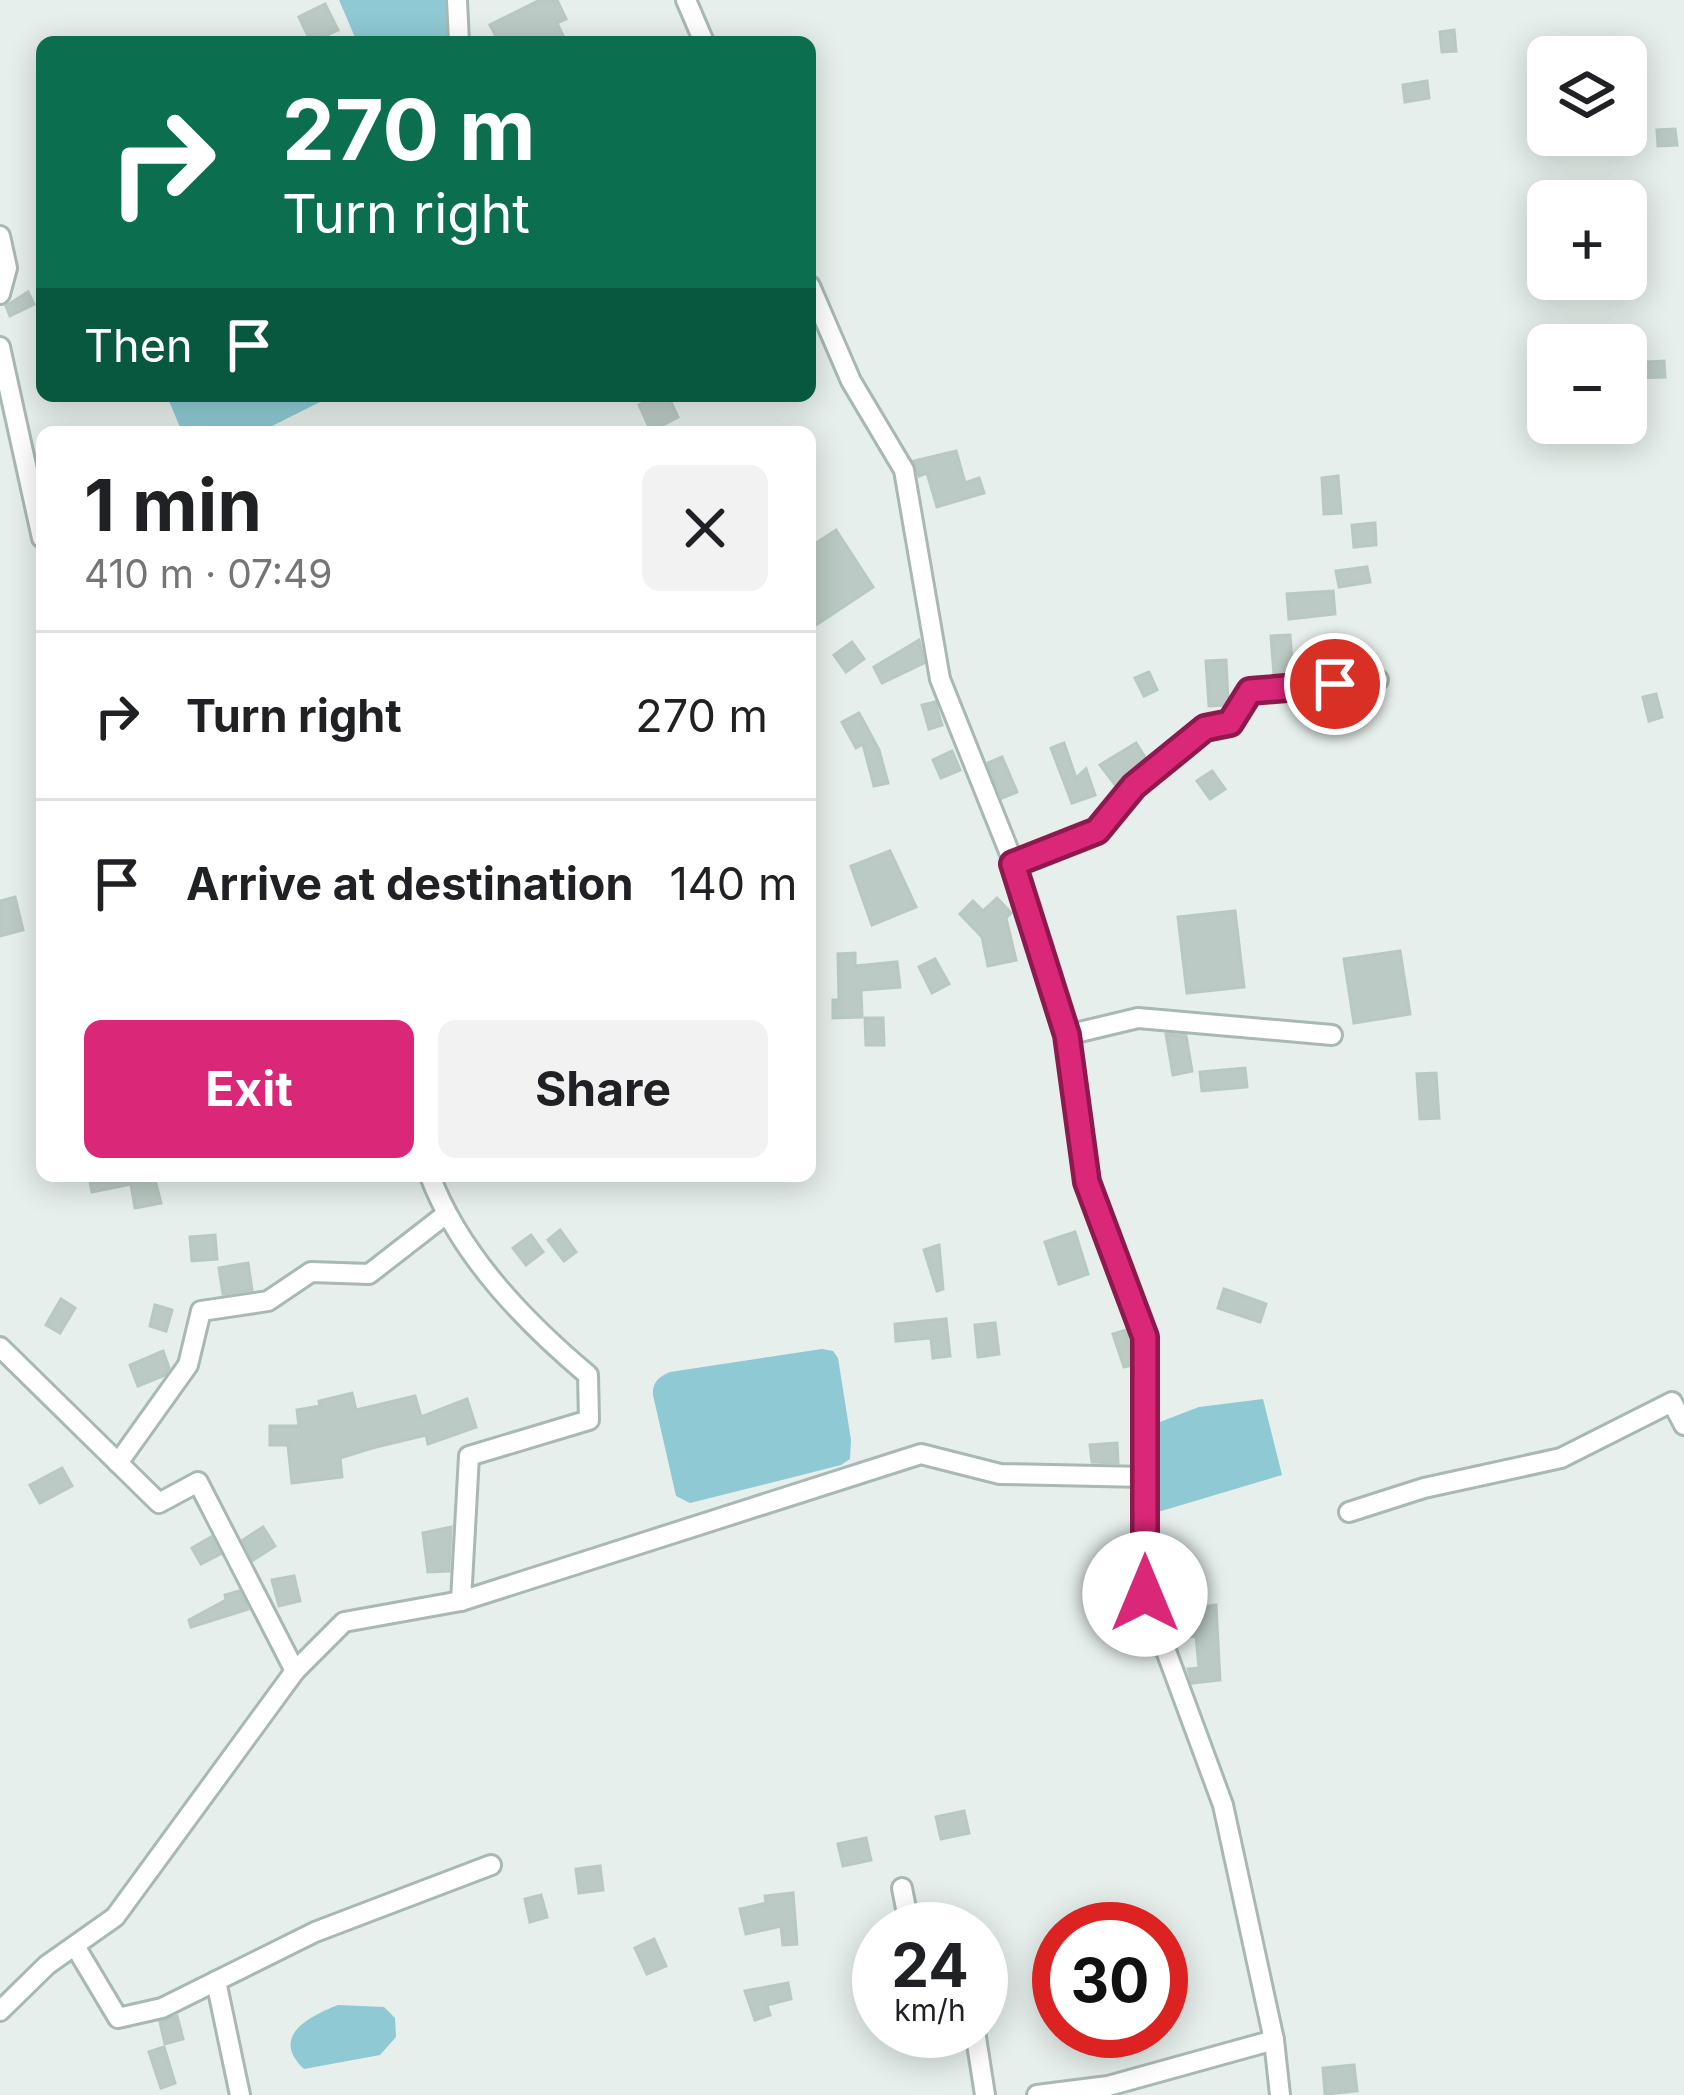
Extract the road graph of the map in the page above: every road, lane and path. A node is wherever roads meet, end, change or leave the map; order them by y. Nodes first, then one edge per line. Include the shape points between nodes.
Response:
1 (457, 0) edge
2 (686, 0) edge
3 (459, 36) edge
4 (701, 36) edge
5 (0, 236) edge
6 (0, 294) edge
7 (816, 300) edge
8 (0, 347) edge
9 (22, 435) junction
10 (0, 436) edge
11 (36, 507) edge
12 (1378, 680) dead end
13 (1013, 864) junction
14 (1067, 1035) junction
15 (1332, 1035) dead end
16 (432, 1182) edge
17 (445, 1216) junction
18 (0, 1347) edge
19 (1684, 1425) edge
20 (118, 1463) junction
21 (1145, 1477) junction
22 (1349, 1512) dead end
23 (461, 1601) junction
24 (295, 1671) junction
25 (491, 1865) dead end
26 (902, 1888) dead end
27 (905, 1902) edge
28 (75, 1946) junction
29 (216, 1981) junction
30 (0, 2011) edge
31 (1274, 2040) junction
32 (979, 2058) edge
33 (241, 2095) edge
34 (985, 2095) edge
35 (1037, 2095) edge
36 (1280, 2095) edge

1 - 3 street
2 - 4 street
5 - 6 street via 7,268
7 - 13 street via 851,381 904,470 940,680
8 - 9 street
9 - 10 street
9 - 11 street
12 - 13 street via 1250,691 1230,723 1205,728 1134,786 1097,831
13 - 14 street
14 - 15 street via 1138,1018
14 - 21 street via 1087,1182 1145,1337
16 - 17 street
17 - 20 street via 369,1274 311,1272 268,1301 201,1312 188,1365
17 - 23 street via 532,1328 588,1376 589,1420 469,1456
18 - 20 street
19 - 22 street via 1672,1402 1561,1458
20 - 24 street via 159,1503 198,1482
21 - 23 street via 1000,1474 921,1454
21 - 31 street via 1145,1594 1223,1805
23 - 24 street via 344,1622
24 - 28 street via 115,1917
25 - 29 street via 315,1932
26 - 27 street
28 - 29 street via 118,2018 162,2008
28 - 30 street
29 - 33 street
31 - 35 street via 1108,2086
31 - 36 street
32 - 34 street

